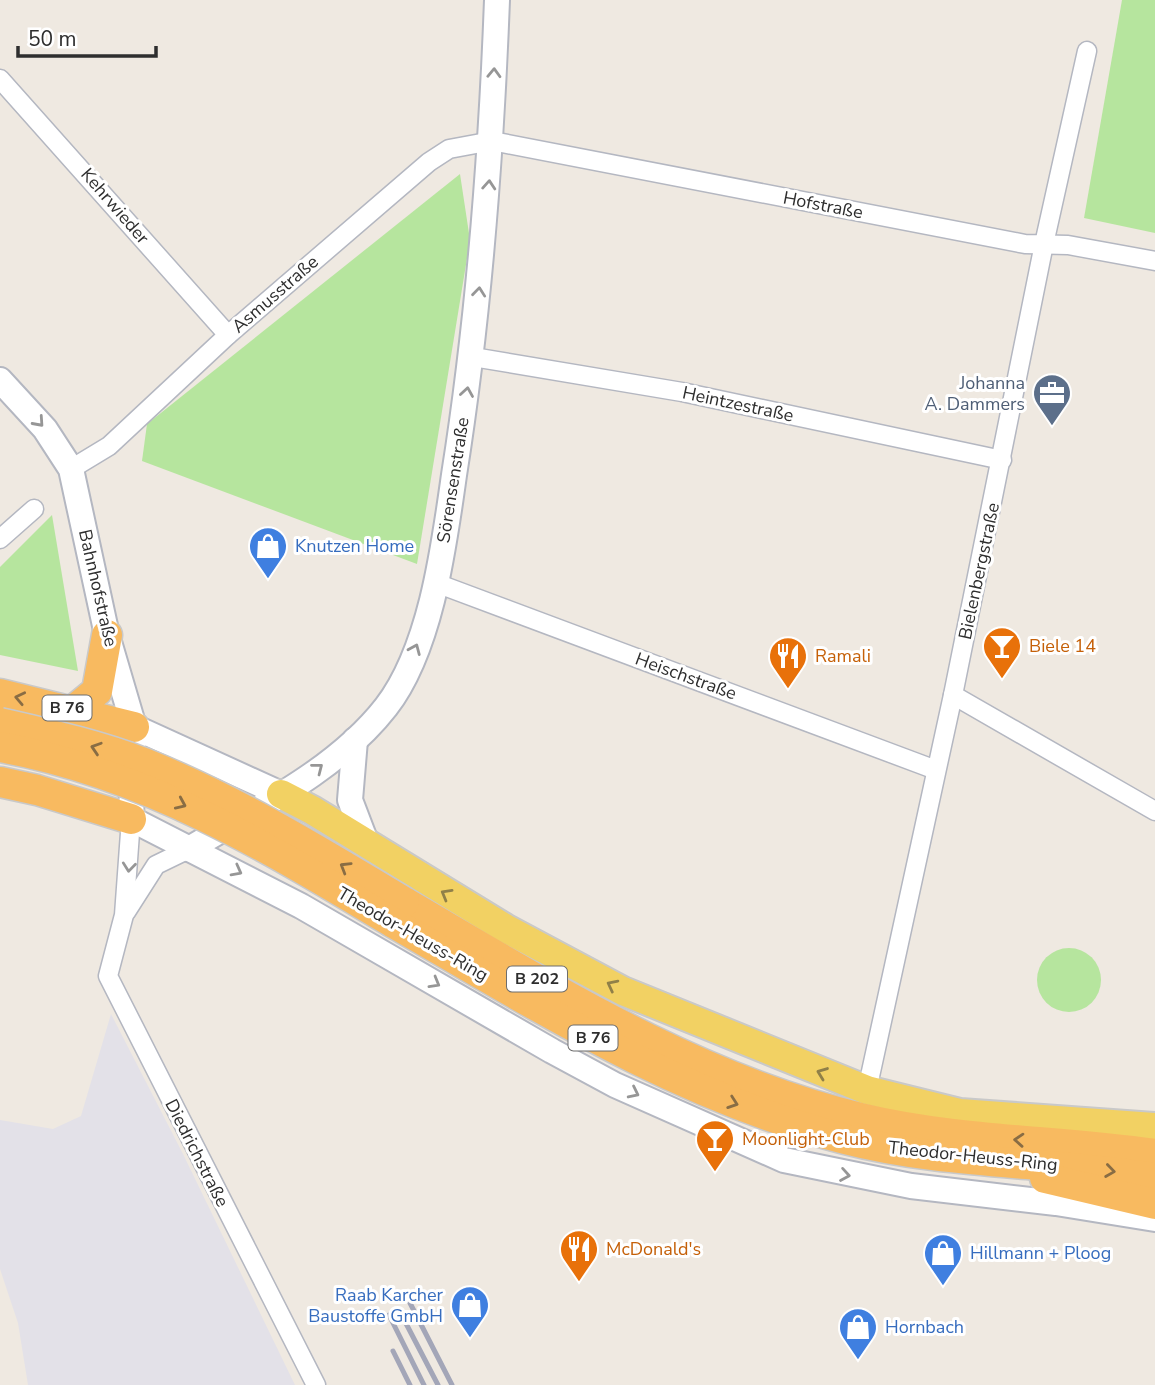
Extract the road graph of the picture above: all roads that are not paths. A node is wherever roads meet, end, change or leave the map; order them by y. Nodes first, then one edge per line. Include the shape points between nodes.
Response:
1 (497, 0) edge
2 (1087, 51) dead end
3 (0, 79) edge
4 (492, 141) junction
5 (1044, 244) junction
6 (1155, 261) edge
7 (228, 335) junction
8 (473, 357) junction
9 (0, 380) edge
10 (1002, 460) junction
11 (71, 469) junction
12 (34, 509) dead end
13 (0, 539) edge
14 (436, 583) junction
15 (107, 635) junction
16 (0, 694) edge
17 (953, 695) junction
18 (74, 710) junction
19 (0, 723) edge
20 (134, 727) junction
21 (355, 740) junction
22 (0, 747) edge
23 (936, 770) junction
24 (0, 782) edge
25 (281, 794) junction
26 (1155, 811) edge
27 (131, 820) junction
28 (366, 842) junction
29 (189, 849) junction
30 (398, 912) junction
31 (124, 915) junction
32 (867, 1090) junction
33 (813, 1106) junction
34 (934, 1108) junction
35 (1155, 1127) edge
36 (1155, 1154) edge
37 (1017, 1161) junction
38 (1155, 1178) edge
39 (1155, 1204) edge
40 (1155, 1219) edge
41 (316, 1385) edge

4 -> 1 main road, Sörensenstraße
2 - 5 street, Bielenbergstraße
3 - 7 street, Kehrwieder
4 - 5 street, Hofstraße
4 - 7 street, Asmusstraße via 449,149 429,162
8 -> 4 main road, Sörensenstraße
5 - 6 street, Hofstraße
5 - 10 street, Bielenbergstraße
7 - 11 street, Asmusstraße via 109,446
8 - 10 street, Heintzestraße via 682,392
14 -> 8 main road, Sörensenstraße
9 -> 11 main road, Bahnhofstraße via 45,429
10 - 17 street, Bielenbergstraße
11 - 15 main road, Bahnhofstraße
12 - 13 street
21 -> 14 main road, Sörensenstraße via 394,696 419,641
14 - 23 street, Heischstraße
15 - 18 highway, B 76 via 97,691
15 - 20 main road, Bahnhofstraße
18 -> 16 highway, B 76
17 - 23 street, Bielenbergstraße
17 - 26 street
18 - 20 highway, B 76
30 -> 19 highway, Theodor-Heuss-Ring / B 76, bridge via 295,837 218,796 142,762
20 - 25 main road
20 - 27 main road, Bahnhofstraße
25 -> 21 main road, Sörensenstraße
21 - 28 main road via 350,800
22 -> 30 highway, Theodor-Heuss-Ring / B 76, bridge via 103,773 157,793
23 - 32 street, Bielenbergstraße
24 - 27 highway
25 - 28 main road
25 - 29 main road, Sörensenstraße
27 - 29 main road, Theodor-Heuss-Ring
27 -> 31 street, Diedrichstraße
32 -> 28 main road via 623,991 541,949
29 - 31 street, Diedrichstraße via 156,865
29 -> 40 main road, Theodor-Heuss-Ring via 301,906 573,1062 784,1160 911,1186
30 - 33 highway, Theodor-Heuss-Ring / B 202 via 673,1053
30 -> 37 highway, Theodor-Heuss-Ring / B 76 via 620,1054 714,1096 846,1140 913,1153
31 - 41 street, Diedrichstraße via 108,976
32 - 34 main road
33 - 34 highway
36 -> 33 highway, Theodor-Heuss-Ring / B 202 via 925,1129
34 - 35 main road
37 -> 38 highway, Theodor-Heuss-Ring / B 76
37 - 39 highway, B 76 via 1047,1180

